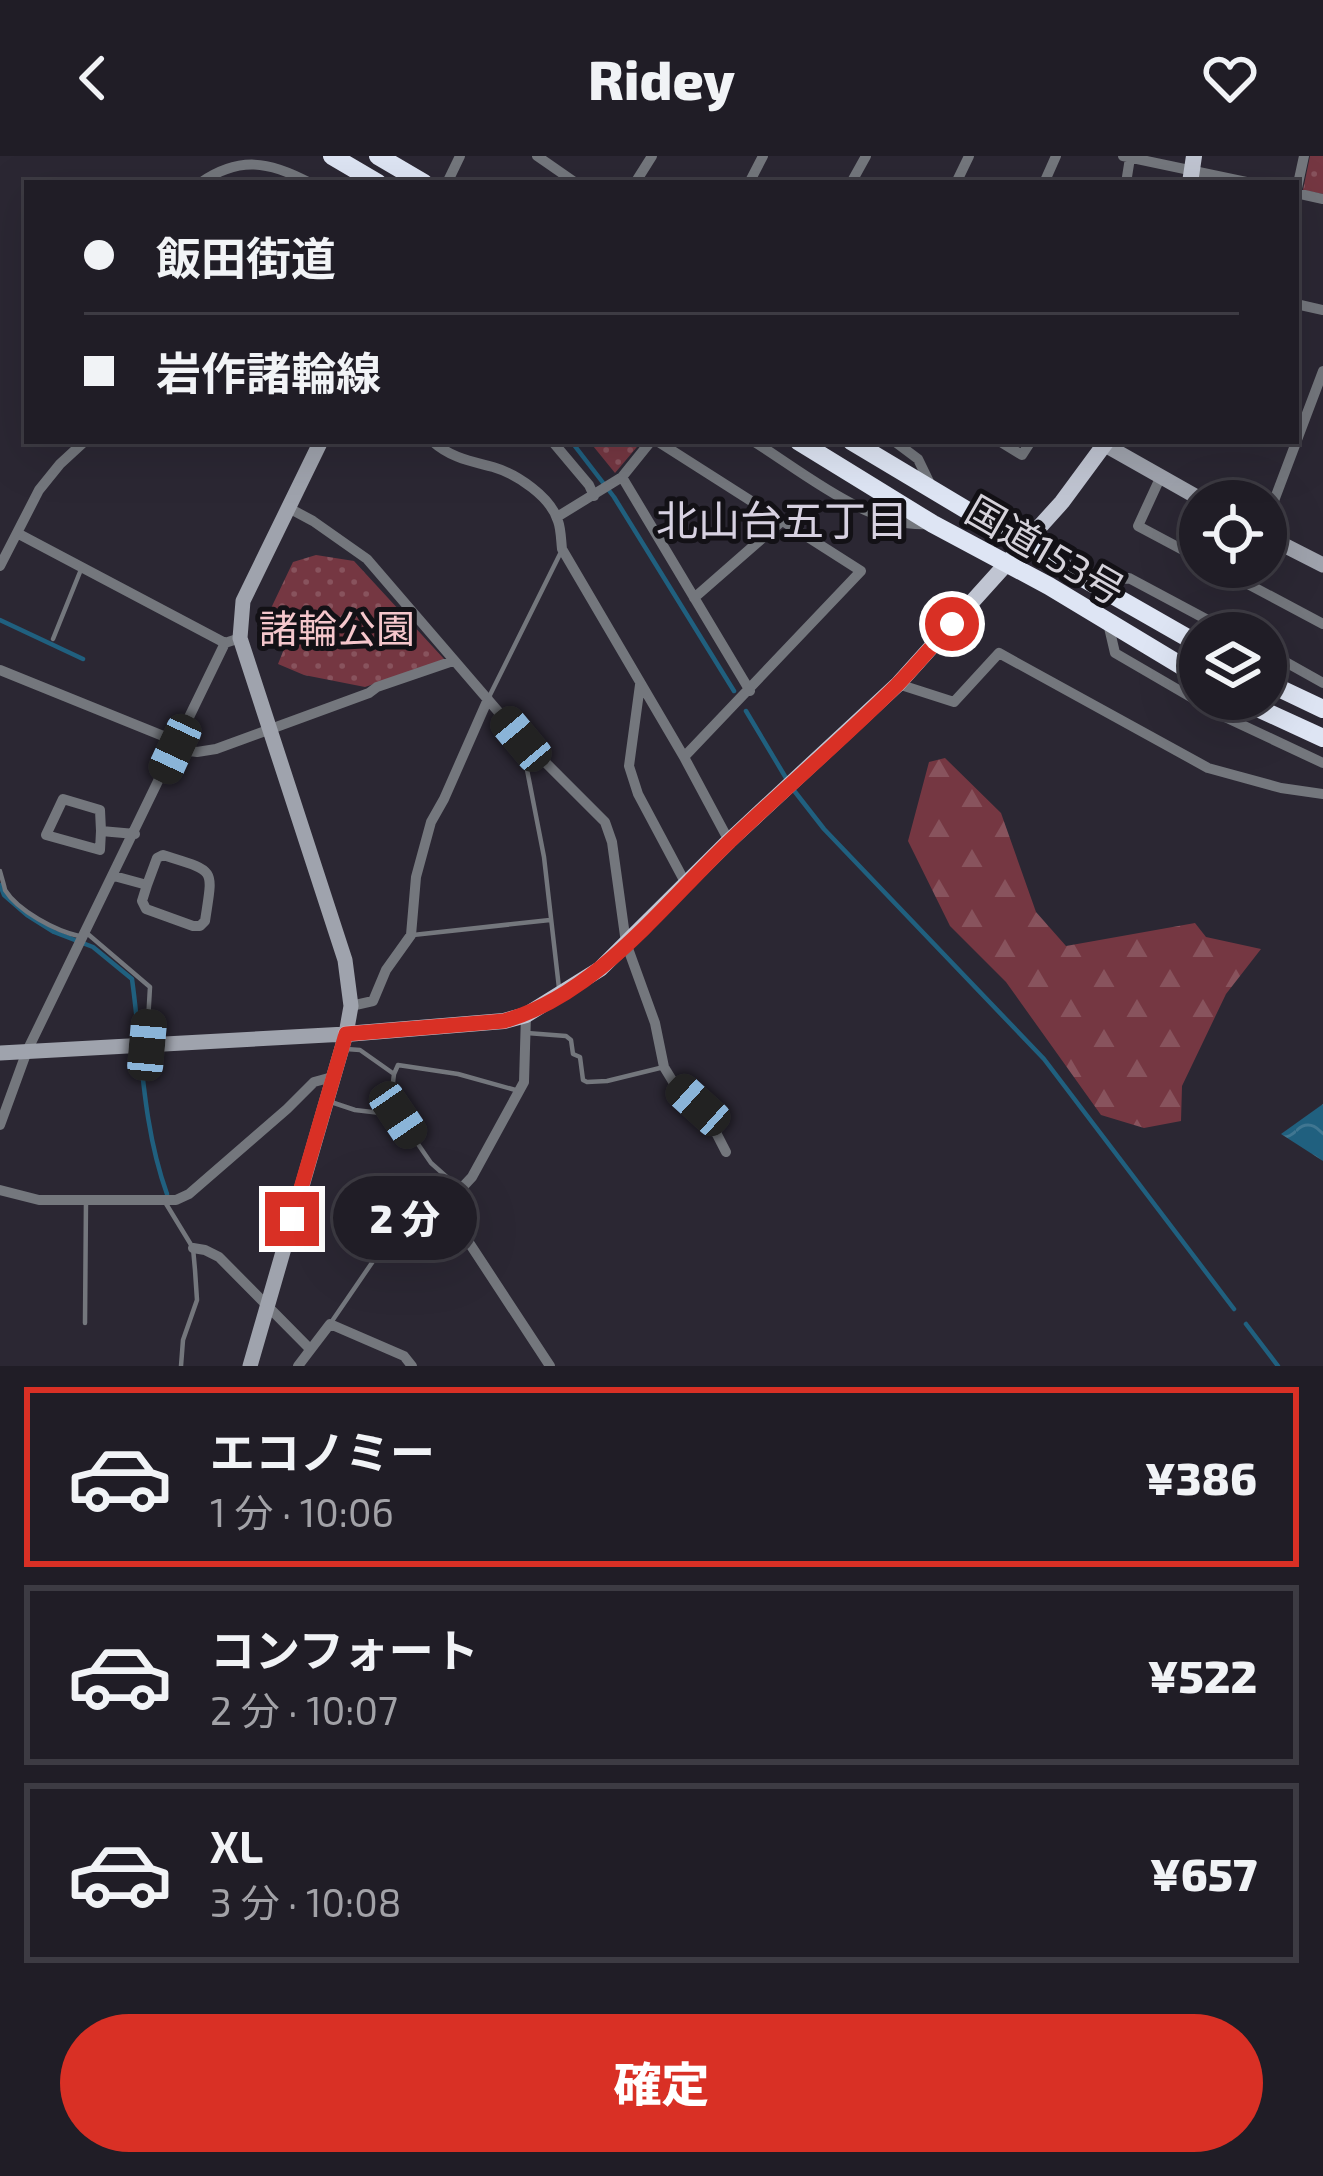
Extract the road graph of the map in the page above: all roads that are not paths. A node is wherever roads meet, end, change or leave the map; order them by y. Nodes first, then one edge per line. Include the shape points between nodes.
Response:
1 (332, 156) edge
2 (378, 156) edge
3 (537, 156) edge
4 (1126, 157) edge
5 (1192, 170) edge
6 (207, 180) edge
7 (305, 180) edge
8 (372, 180) edge
9 (419, 180) edge
10 (572, 180) edge
11 (1237, 180) edge
12 (1323, 371) edge
13 (1299, 435) edge
14 (82, 444) edge
15 (319, 444) edge
16 (436, 444) edge
17 (555, 444) edge
18 (651, 444) edge
19 (659, 444) edge
20 (758, 444) edge
21 (803, 444) edge
22 (856, 444) edge
23 (898, 444) edge
24 (1004, 444) edge
25 (1029, 444) edge
26 (1105, 444) edge
27 (1108, 444) edge
28 (1295, 444) edge
29 (1161, 476) junction
30 (618, 479) junction
31 (1282, 480) edge
32 (1179, 486) edge
33 (934, 491) junction
34 (597, 494) junction
35 (287, 507) junction
36 (557, 517) junction
37 (782, 521) junction
38 (933, 524) junction
39 (17, 533) junction
40 (1024, 545) junction
41 (1287, 547) edge
42 (1179, 548) edge
43 (562, 549) junction
44 (1007, 564) junction
45 (0, 566) edge
46 (1323, 566) edge
47 (82, 567) junction
48 (1256, 588) edge
49 (1103, 590) junction
50 (694, 598) junction
51 (1193, 612) edge
52 (1107, 622) junction
53 (1323, 623) edge
54 (1179, 633) edge
55 (52, 639) dead end
56 (233, 641) junction
57 (453, 661) junction
58 (1287, 663) edge
59 (1179, 665) edge
60 (0, 670) edge
61 (1323, 683) edge
62 (898, 684) junction
63 (640, 685) junction
64 (750, 691) junction
65 (1287, 692) edge
66 (488, 700) junction
67 (1323, 709) edge
68 (1284, 720) edge
69 (272, 728) junction
70 (1323, 738) edge
71 (521, 739) junction
72 (177, 745) junction
73 (684, 757) junction
74 (1323, 763) edge
75 (1323, 794) edge
76 (101, 831) junction
77 (135, 834) junction
78 (729, 842) junction
79 (0, 871) edge
80 (114, 876) junction
81 (686, 884) junction
82 (147, 885) junction
83 (550, 920) junction
84 (85, 935) junction
85 (411, 935) junction
86 (626, 943) junction
87 (560, 996) junction
88 (351, 1006) junction
89 (526, 1024) junction
90 (345, 1041) junction
91 (147, 1045) junction
92 (27, 1052) junction
93 (0, 1053) edge
94 (664, 1067) junction
95 (394, 1074) junction
96 (336, 1076) junction
97 (520, 1091) junction
98 (328, 1101) junction
99 (389, 1115) junction
100 (0, 1125) edge
101 (726, 1152) dead end
102 (0, 1190) edge
103 (463, 1190) junction
104 (86, 1200) junction
105 (164, 1202) junction
106 (446, 1206) junction
107 (193, 1248) junction
108 (267, 1304) junction
109 (85, 1323) dead end
110 (330, 1324) junction
111 (310, 1348) junction
112 (181, 1366) edge
113 (250, 1366) edge
114 (298, 1366) edge
115 (412, 1366) edge
116 (550, 1366) edge

1 - 8 highway
2 - 9 highway
3 - 10 street
4 - 5 street
5 - 11 street
6 - 7 street via 224,167 260,161
12 - 13 street
14 - 39 street via 39,490
15 - 35 street
16 - 36 street via 469,463 499,468 532,488
17 - 34 street
18 - 30 street
19 - 37 street
20 - 38 street via 871,515
21 - 38 highway, 国道153号
22 - 33 highway, 国道153号
23 - 33 street via 918,458
24 - 25 street via 1022,454
26 - 40 main road
27 - 29 street
28 - 31 street
29 - 32 street
29 - 42 street via 1138,526
30 - 34 street
30 - 50 street
33 - 40 highway, 国道153号
34 - 36 street
35 - 56 street
35 - 57 street via 367,560
36 - 43 street
37 - 50 street
37 - 64 street via 861,571
38 - 44 highway, 国道153号
39 - 45 street
39 - 47 street
40 - 44 main road
40 - 49 highway, 国道153号
41 - 46 street
43 - 63 street
43 - 66 lane
44 - 52 highway, 国道153号
44 - 62 main road
47 - 55 lane
47 - 56 street
48 - 53 street
49 - 51 street via 1129,578
49 - 54 highway, 国道153号
50 - 64 street
52 - 59 highway, 国道153号
52 - 74 street via 1115,653
56 - 69 street
56 - 72 street
57 - 66 street
57 - 69 street
58 - 61 street
60 - 72 street
62 - 75 street via 954,702 999,653 1208,768
62 - 78 main road
63 - 73 street
63 - 81 street via 628,766
64 - 73 street
65 - 67 highway
66 - 71 street
66 - 85 street via 430,822
68 - 70 highway
69 - 72 street via 206,751
69 - 88 street via 345,960
71 - 83 lane
71 - 86 street via 605,822
72 - 77 street
73 - 78 street
76 - 76 street via 100,810 63,799 46,835 100,850
76 - 77 street
77 - 80 street
78 - 81 main road
79 - 84 lane via 26,910 57,930
80 - 82 street
80 - 84 street
81 - 86 main road
82 - 82 street via 163,855 207,872 205,921 193,926 146,909
83 - 85 lane
83 - 87 lane
84 - 91 lane via 150,987
84 - 92 street
85 - 88 street via 373,1001
86 - 87 main road
86 - 94 street
87 - 89 main road
88 - 90 street
89 - 90 main road
89 - 94 lane via 571,1040 586,1082
89 - 97 street
90 - 91 street
90 - 95 lane
90 - 96 street
91 - 92 street
92 - 93 street
92 - 100 street
94 - 101 street via 707,1115
95 - 97 lane via 398,1065 428,1069
95 - 99 lane
96 - 98 street
96 - 105 street via 314,1082 189,1194
97 - 103 street
98 - 99 lane
98 - 108 street
99 - 103 lane via 398,1115 431,1163
102 - 104 street
103 - 106 street
104 - 105 street
104 - 109 lane
105 - 107 lane
106 - 110 lane via 391,1235
106 - 116 street
107 - 108 street via 219,1257
107 - 112 lane via 197,1300
108 - 111 street
108 - 113 street
110 - 111 street
110 - 115 street
111 - 114 street

